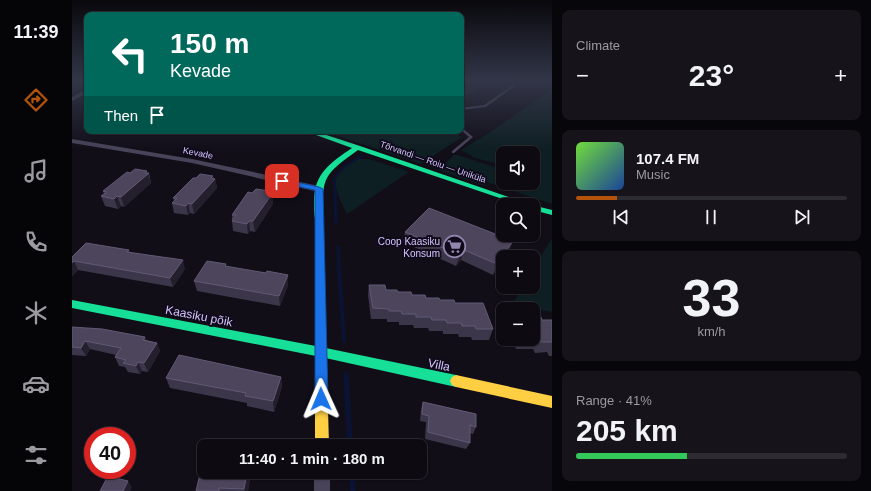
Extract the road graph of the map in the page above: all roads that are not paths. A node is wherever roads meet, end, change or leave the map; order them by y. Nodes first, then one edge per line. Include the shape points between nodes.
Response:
1 (488, 104) edge
2 (464, 109) edge
3 (464, 131) edge
4 (317, 134) edge
5 (72, 141) edge
6 (358, 147) junction
7 (453, 152) dead end
8 (319, 189) junction
9 (507, 198) edge
10 (540, 209) edge
11 (552, 213) edge
12 (72, 304) edge
13 (320, 352) junction
14 (552, 402) edge
15 (322, 439) edge
16 (322, 479) edge
17 (322, 491) edge

1 - 2 lane
3 - 7 lane via 471,137
4 - 6 street, Tõrvandi — Roiu — Uniküla
5 - 8 street, Kevade via 192,161
6 - 8 street via 326,172
6 - 9 street, Tõrvandi — Roiu — Uniküla
8 - 13 street
10 - 11 street
12 - 13 street, Kaasiku põik
13 - 14 street, Villa
13 - 15 street
16 - 17 street

